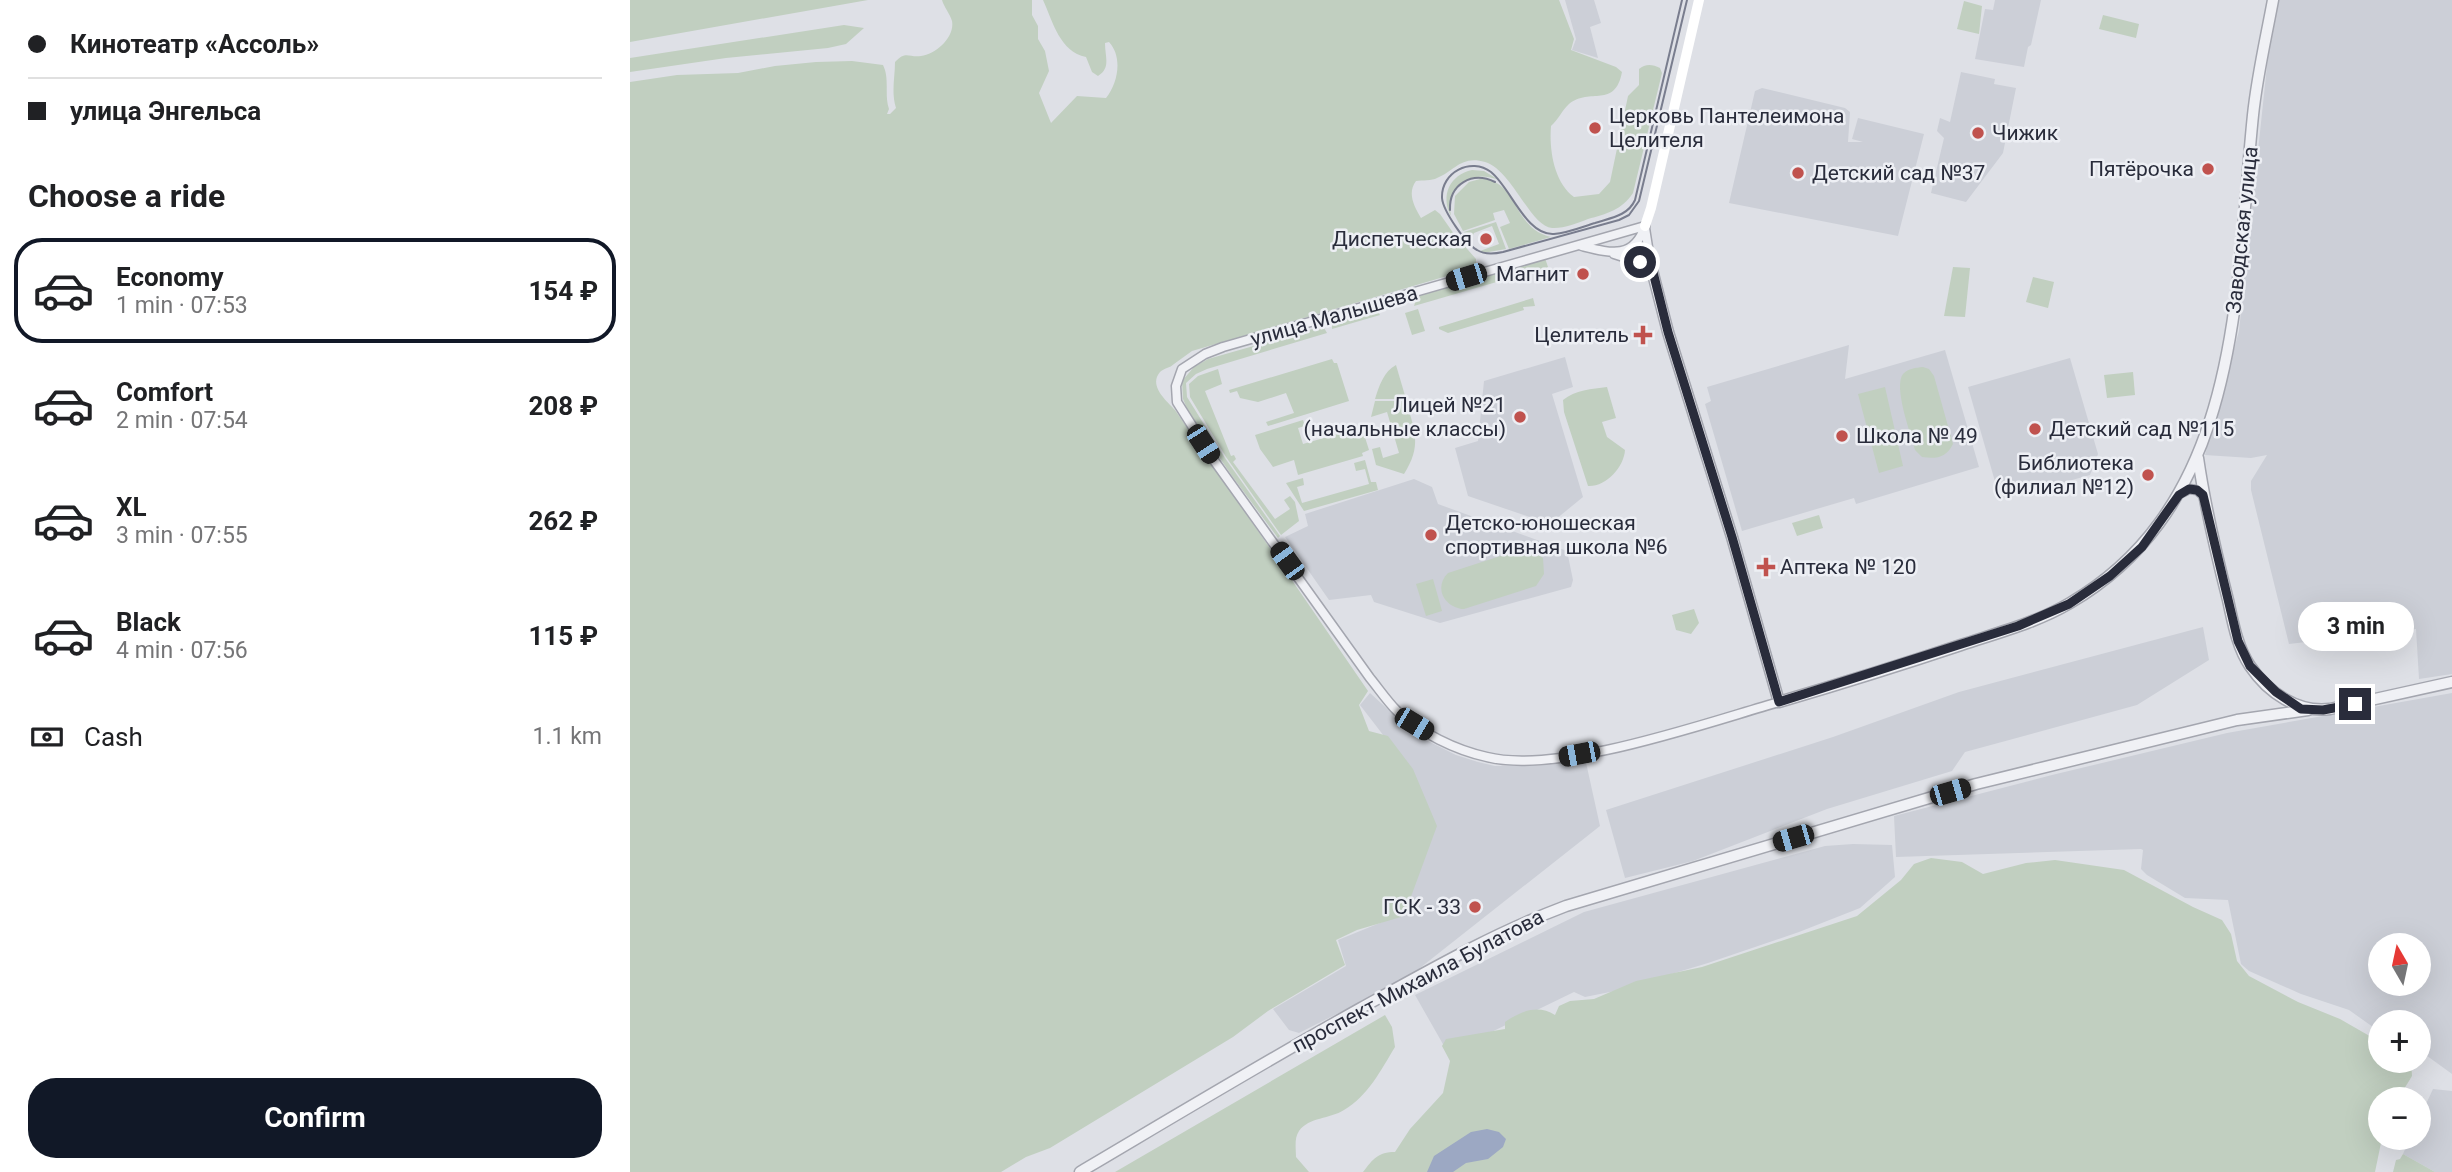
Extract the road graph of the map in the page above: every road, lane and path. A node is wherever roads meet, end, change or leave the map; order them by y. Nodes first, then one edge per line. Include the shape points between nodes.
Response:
1 (1699, 0) edge
2 (2273, 0) edge
3 (1645, 226) junction
4 (1579, 246) junction
5 (1605, 251) junction
6 (1652, 269) junction
7 (1177, 377) joint
8 (2197, 457) junction
9 (2179, 495) junction
10 (2203, 495) junction
11 (2452, 682) edge
12 (1779, 702) junction
13 (2308, 710) junction
14 (1080, 1172) edge

1 - 3 main road
2 - 8 street, Заводская улица via 2253,113 2234,318 2216,401
3 - 4 street, улица Малышева
3 - 5 street, улица Малышева via 1642,237 1626,251
3 - 6 street
4 - 5 street, улица Малышева
4 - 7 street, улица Малышева via 1223,347 1190,362
5 - 6 street
6 - 12 street
7 - 12 street, Заводская улица via 1177,402 1182,412 1347,647 1396,710 1439,739 1486,757 1541,760 1623,745
8 - 9 street, Заводская улица
8 - 10 street, Заводская улица
9 - 10 street via 2189,489
9 - 12 street, Заводская улица via 2142,547 2069,604 2009,629
10 - 13 street, Заводская улица via 2244,655 2276,692
11 - 13 street, проспект Михаила Булатова
13 - 14 street, проспект Михаила Булатова via 2237,720 1976,784 1566,906 1517,925 1418,976

